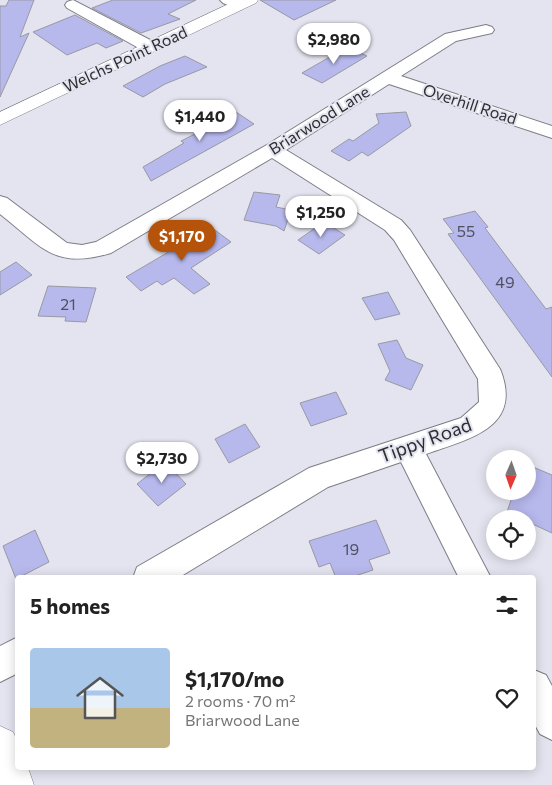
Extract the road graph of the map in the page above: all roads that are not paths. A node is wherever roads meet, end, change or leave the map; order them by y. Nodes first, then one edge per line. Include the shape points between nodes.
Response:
1 (239, 2) edge
2 (73, 5) dead end
3 (486, 30) dead end
4 (150, 47) junction
5 (387, 77) junction
6 (0, 119) edge
7 (552, 132) edge
8 (272, 150) junction
9 (0, 203) edge
10 (408, 447) junction
11 (153, 575) edge
12 (474, 575) edge
13 (15, 656) edge
14 (0, 665) edge
15 (536, 691) edge
16 (552, 722) edge
17 (0, 745) edge
18 (15, 785) edge

1 - 4 street, Welchs Point Road
2 - 4 street
3 - 5 street, Briarwood Lane via 451,37
4 - 6 street, Welchs Point Road
5 - 7 street, Overhill Road
5 - 8 street, Briarwood Lane
8 - 9 street, Briarwood Lane via 115,243 90,252 60,250
8 - 10 street, Tippy Road via 393,225 492,381 494,392 485,417 470,427
10 - 11 street, Tippy Road via 319,476
10 - 12 street
13 - 14 street
15 - 16 street
17 - 18 street

